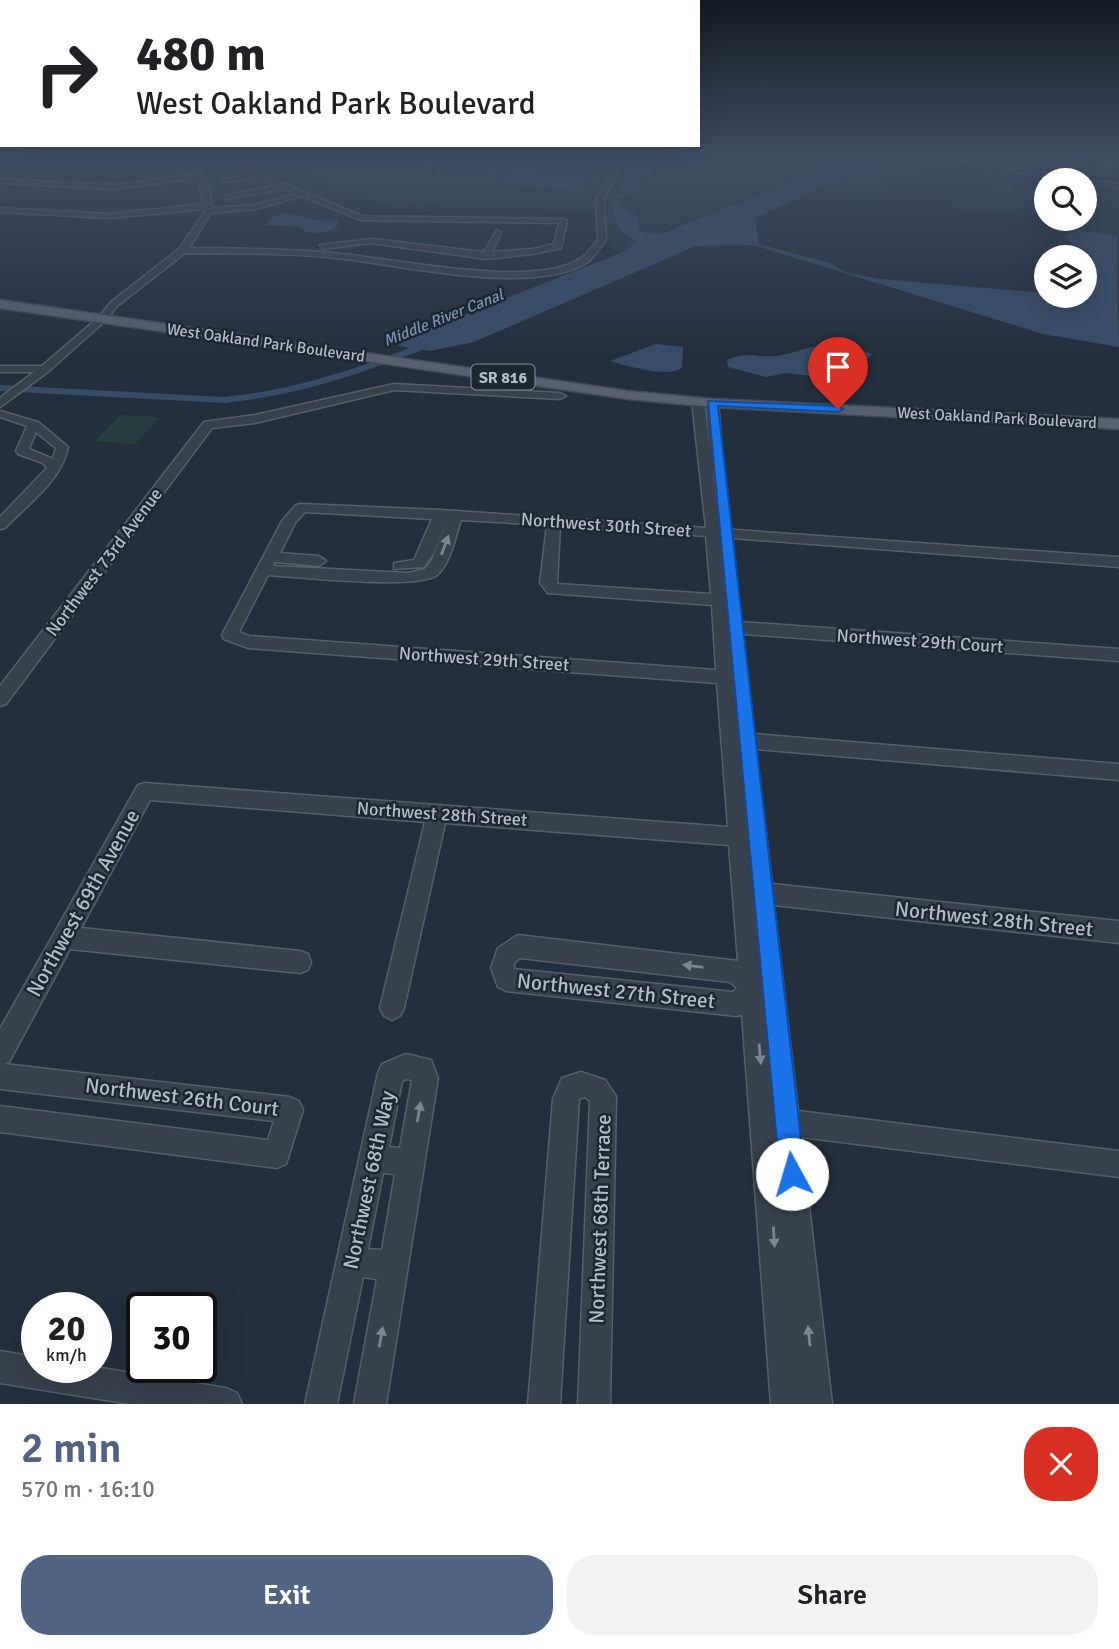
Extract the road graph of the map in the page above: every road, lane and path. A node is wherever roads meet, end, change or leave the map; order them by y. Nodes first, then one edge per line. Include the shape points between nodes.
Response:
1 (199, 223) edge
2 (366, 223) edge
3 (415, 223) edge
4 (442, 223) edge
5 (563, 223) edge
6 (601, 223) edge
7 (372, 229) junction
8 (437, 231) dead end
9 (497, 232) dead end
10 (250, 242) dead end
11 (181, 250) junction
12 (343, 256) junction
13 (353, 257) junction
14 (488, 260) junction
15 (0, 294) edge
16 (0, 304) edge
17 (106, 314) junction
18 (281, 334) junction
19 (246, 339) junction
20 (0, 369) edge
21 (45, 369) junction
22 (501, 376) junction
23 (494, 392) junction
24 (559, 396) dead end
25 (4, 401) edge
26 (705, 402) junction
27 (970, 405) junction
28 (1001, 406) junction
29 (1119, 412) edge
30 (0, 414) edge
31 (942, 414) junction
32 (984, 417) junction
33 (1119, 424) edge
34 (33, 426) junction
35 (26, 442) junction
36 (58, 443) junction
37 (54, 468) junction
38 (449, 515) junction
39 (554, 522) junction
40 (0, 525) edge
41 (718, 533) junction
42 (1119, 562) edge
43 (267, 563) junction
44 (718, 594) junction
45 (727, 627) junction
46 (1119, 655) edge
47 (732, 677) junction
48 (0, 699) edge
49 (738, 740) junction
50 (1119, 772) edge
51 (145, 791) joint
52 (437, 814) junction
53 (739, 836) junction
54 (752, 892) junction
55 (1119, 932) edge
56 (65, 937) junction
57 (300, 962) dead end
58 (763, 990) junction
59 (392, 1008) dead end
60 (0, 1053) edge
61 (0, 1076) edge
62 (0, 1119) edge
63 (776, 1122) junction
64 (373, 1159) junction
65 (410, 1162) junction
66 (1119, 1164) edge
67 (351, 1261) junction
68 (393, 1266) junction
69 (0, 1367) edge
70 (226, 1404) edge
71 (321, 1404) edge
72 (370, 1404) edge
73 (544, 1404) edge
74 (594, 1404) edge
75 (787, 1404) edge
76 (816, 1404) edge

1 - 11 street
2 - 7 street
3 - 7 street
4 - 8 street
5 - 14 street via 558,247
6 - 13 street via 602,240 590,256 543,272 500,275
7 - 10 street via 322,247
7 - 12 street
7 - 13 street
7 - 14 street
9 - 14 street
11 - 12 street
11 - 17 street
12 - 13 street
15 - 17 main road, West Oakland Park Boulevard / SR 816
16 - 17 main road, West Oakland Park Boulevard / SR 816
17 - 18 main road, West Oakland Park Boulevard / SR 816
17 - 19 main road, West Oakland Park Boulevard / SR 816
17 - 21 street
18 - 19 main road
18 - 27 main road, West Oakland Park Boulevard / SR 816 via 674,388
19 - 22 main road, West Oakland Park Boulevard / SR 816
20 - 21 street
21 - 25 street
22 - 23 street
22 - 26 main road, West Oakland Park Boulevard / SR 816
23 - 24 street
23 - 48 street, Northwest 73rd Avenue via 380,389 255,419 208,425
26 - 31 main road, West Oakland Park Boulevard / SR 816
26 - 41 street
27 - 28 main road, West Oakland Park Boulevard / SR 816
27 - 31 main road
28 - 29 main road, West Oakland Park Boulevard / SR 816
28 - 32 main road via 984,412
30 - 34 street via 26,418
31 - 32 main road, West Oakland Park Boulevard / SR 816
32 - 33 main road, West Oakland Park Boulevard / SR 816
34 - 35 street
34 - 36 street
35 - 36 street via 31,451 38,452
35 - 37 street via 22,451 47,460
36 - 37 street via 62,455
37 - 40 street
38 - 39 street, Northwest 30th Street
38 - 43 street, Northwest 30th Street via 302,508 289,521
38 - 43 street via 439,562 408,578
39 - 41 street, Northwest 30th Street
39 - 44 street via 548,583 554,589
41 - 42 street, Northwest 30th Street
41 - 44 street
41 - 45 street
43 - 47 street, Northwest 29th Street via 230,635 248,642
44 - 45 street
45 - 46 street, Northwest 29th Court
45 - 47 street
47 - 49 street
49 - 50 street
49 - 53 street
49 - 54 street
51 - 52 street, Northwest 28th Street
51 - 56 street, Northwest 69th Avenue
52 - 53 street, Northwest 28th Street
52 - 59 street
53 - 54 street
54 - 55 street, Northwest 28th Street
54 - 58 street
56 - 57 street
56 - 60 street, Northwest 69th Avenue
58 -> 58 street, Northwest 27th Street via 734,971 518,946 506,952 503,961 506,979 538,984 737,1004
58 - 63 street
61 - 62 street, Northwest 26th Court via 290,1110 277,1155
63 - 66 street
63 -> 75 street
76 -> 63 street
64 - 65 street
65 -> 64 street, Northwest 68th Way via 425,1078 422,1069 406,1066 391,1073
64 - 67 street, Northwest 68th Way
65 - 68 street, Northwest 68th Way
67 - 68 street
67 - 71 street, Northwest 68th Way
72 -> 68 street, Northwest 68th Way
69 - 70 street
73 - 74 street, Northwest 68th Terrace via 566,1099 571,1087 583,1083 594,1085 603,1096

